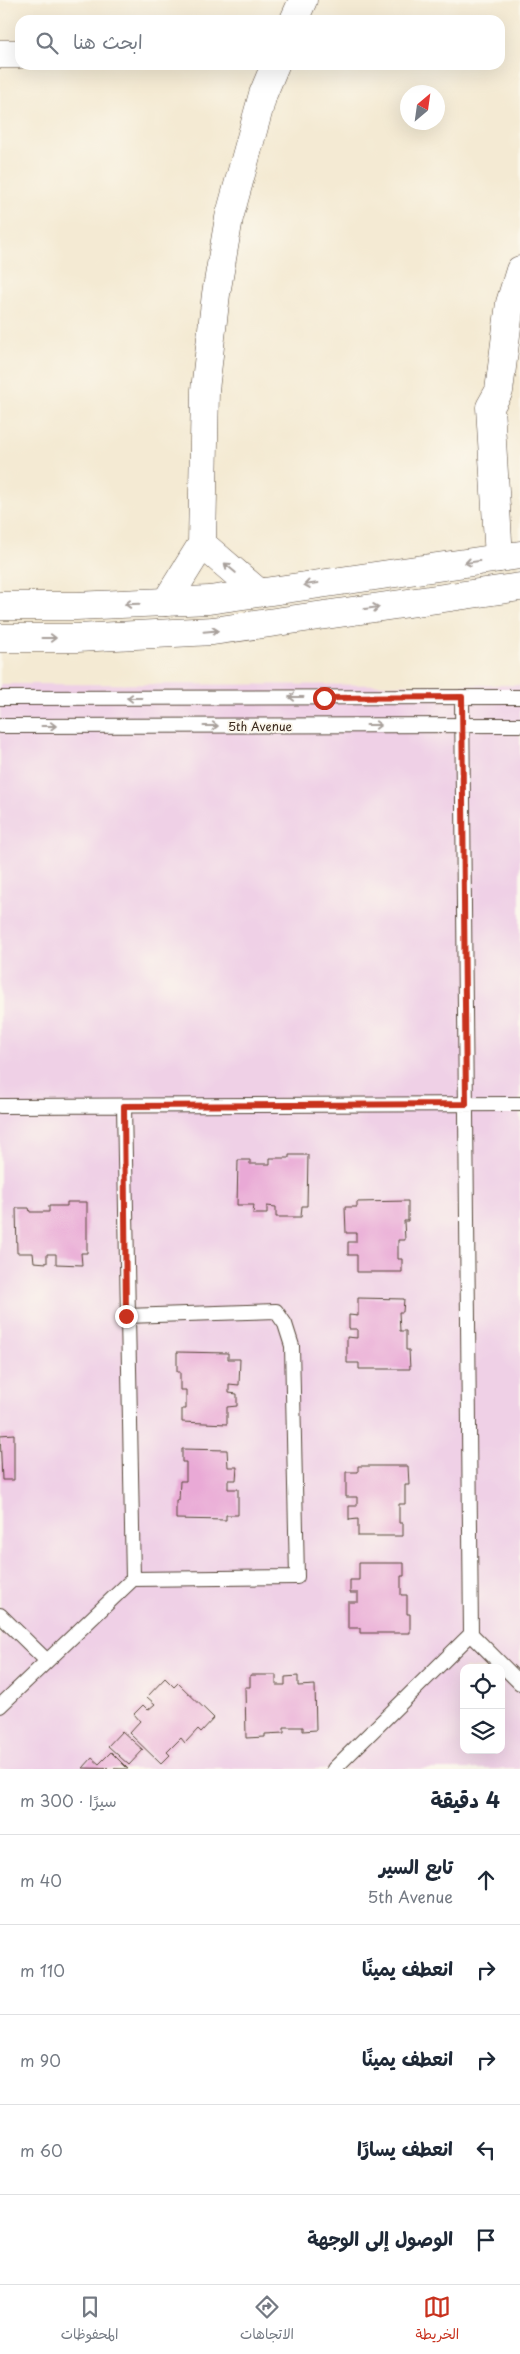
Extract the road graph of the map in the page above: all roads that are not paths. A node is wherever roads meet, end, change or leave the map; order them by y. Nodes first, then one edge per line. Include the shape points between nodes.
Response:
1 (303, 0) edge
2 (296, 15) edge
3 (0, 54) edge
4 (15, 54) edge
5 (273, 70) edge
6 (520, 272) edge
7 (202, 544) junction
8 (510, 556) edge
9 (520, 587) edge
10 (258, 592) junction
11 (166, 602) junction
12 (0, 606) edge
13 (0, 638) edge
14 (462, 697) junction
15 (520, 697) edge
16 (0, 698) edge
17 (463, 725) junction
18 (520, 725) edge
19 (0, 726) edge
20 (466, 1104) junction
21 (520, 1104) edge
22 (0, 1106) edge
23 (124, 1106) junction
24 (126, 1316) junction
25 (133, 1579) junction
26 (0, 1616) edge
27 (471, 1634) junction
28 (47, 1661) junction
29 (520, 1683) edge
30 (0, 1706) edge
31 (334, 1769) edge

1 - 2 main road
3 - 4 main road
5 - 7 main road via 263,94 229,218 216,294 205,390
6 - 8 main road via 510,303 499,391 490,407
10 -> 7 main road
7 - 11 main road
8 -> 10 main road
13 -> 9 main road via 77,638 213,631
10 - 11 main road via 210,600
11 -> 12 main road
14 - 15 lane
14 -> 16 lane
14 - 17 lane
17 - 18 lane, 5th Avenue
19 -> 17 lane, 5th Avenue
17 - 20 lane
20 - 21 lane
20 - 23 lane
20 - 27 lane
22 - 23 lane
23 - 24 lane
24 - 25 lane
24 - 25 lane via 276,1312 285,1324 292,1346 297,1577
25 - 28 lane
26 - 28 lane
27 - 29 lane
27 - 31 lane
28 - 30 lane

